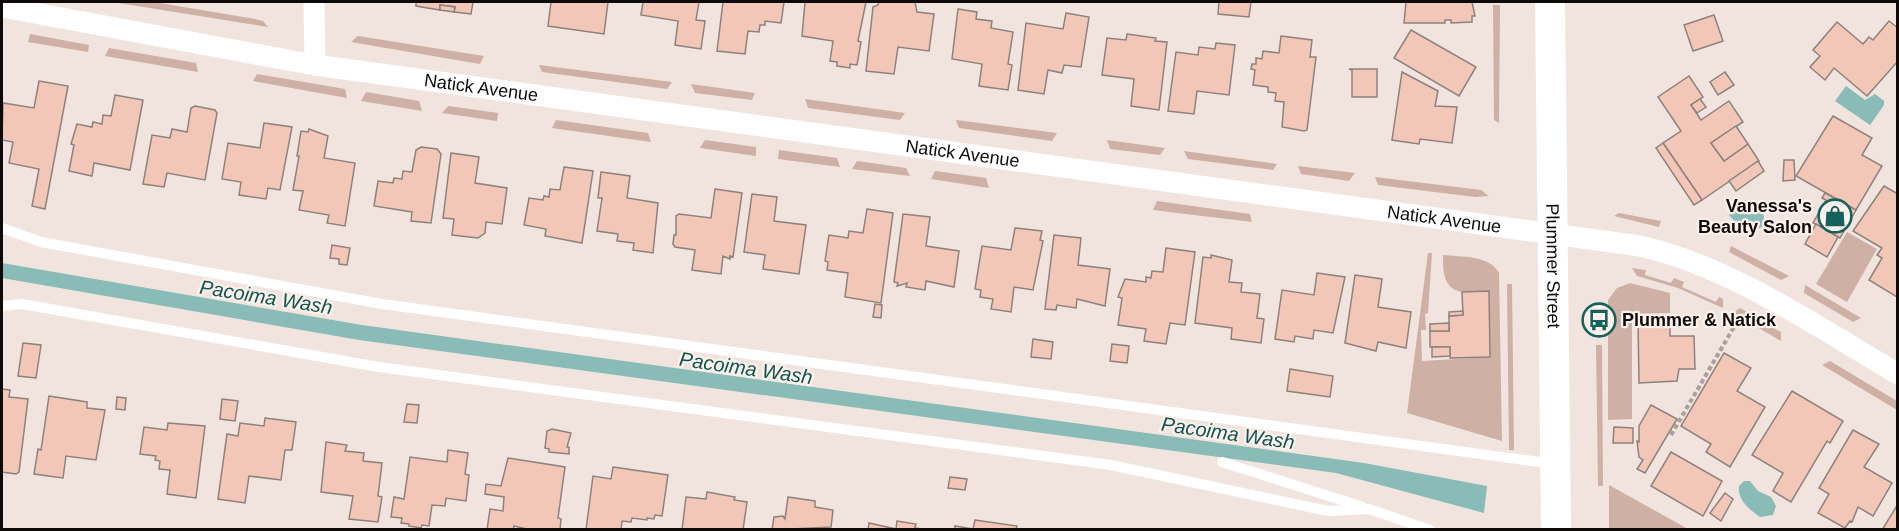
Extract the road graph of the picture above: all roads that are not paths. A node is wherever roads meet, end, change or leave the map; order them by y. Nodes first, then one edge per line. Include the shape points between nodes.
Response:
1 (314, 2) edge
2 (1550, 2) edge
3 (2, 7) edge
4 (315, 65) junction
5 (2, 228) edge
6 (1554, 233) junction
7 (2, 306) edge
8 (1898, 374) edge
9 (1222, 462) dead end
10 (1555, 464) junction
11 (1369, 509) junction
12 (1430, 530) edge
13 (1556, 530) edge

1 - 4 street
2 - 6 main road, Plummer Street
3 - 4 street, Natick Avenue
4 - 6 street, Natick Avenue
5 - 10 lane via 41,242 382,304
6 - 8 street, Natick Avenue via 1640,246 1694,262 1751,289
6 - 10 main road, Plummer Street
7 - 11 lane via 22,304 380,367 1111,465 1328,511
9 - 11 lane
10 - 13 main road, Plummer Street
11 - 12 lane

